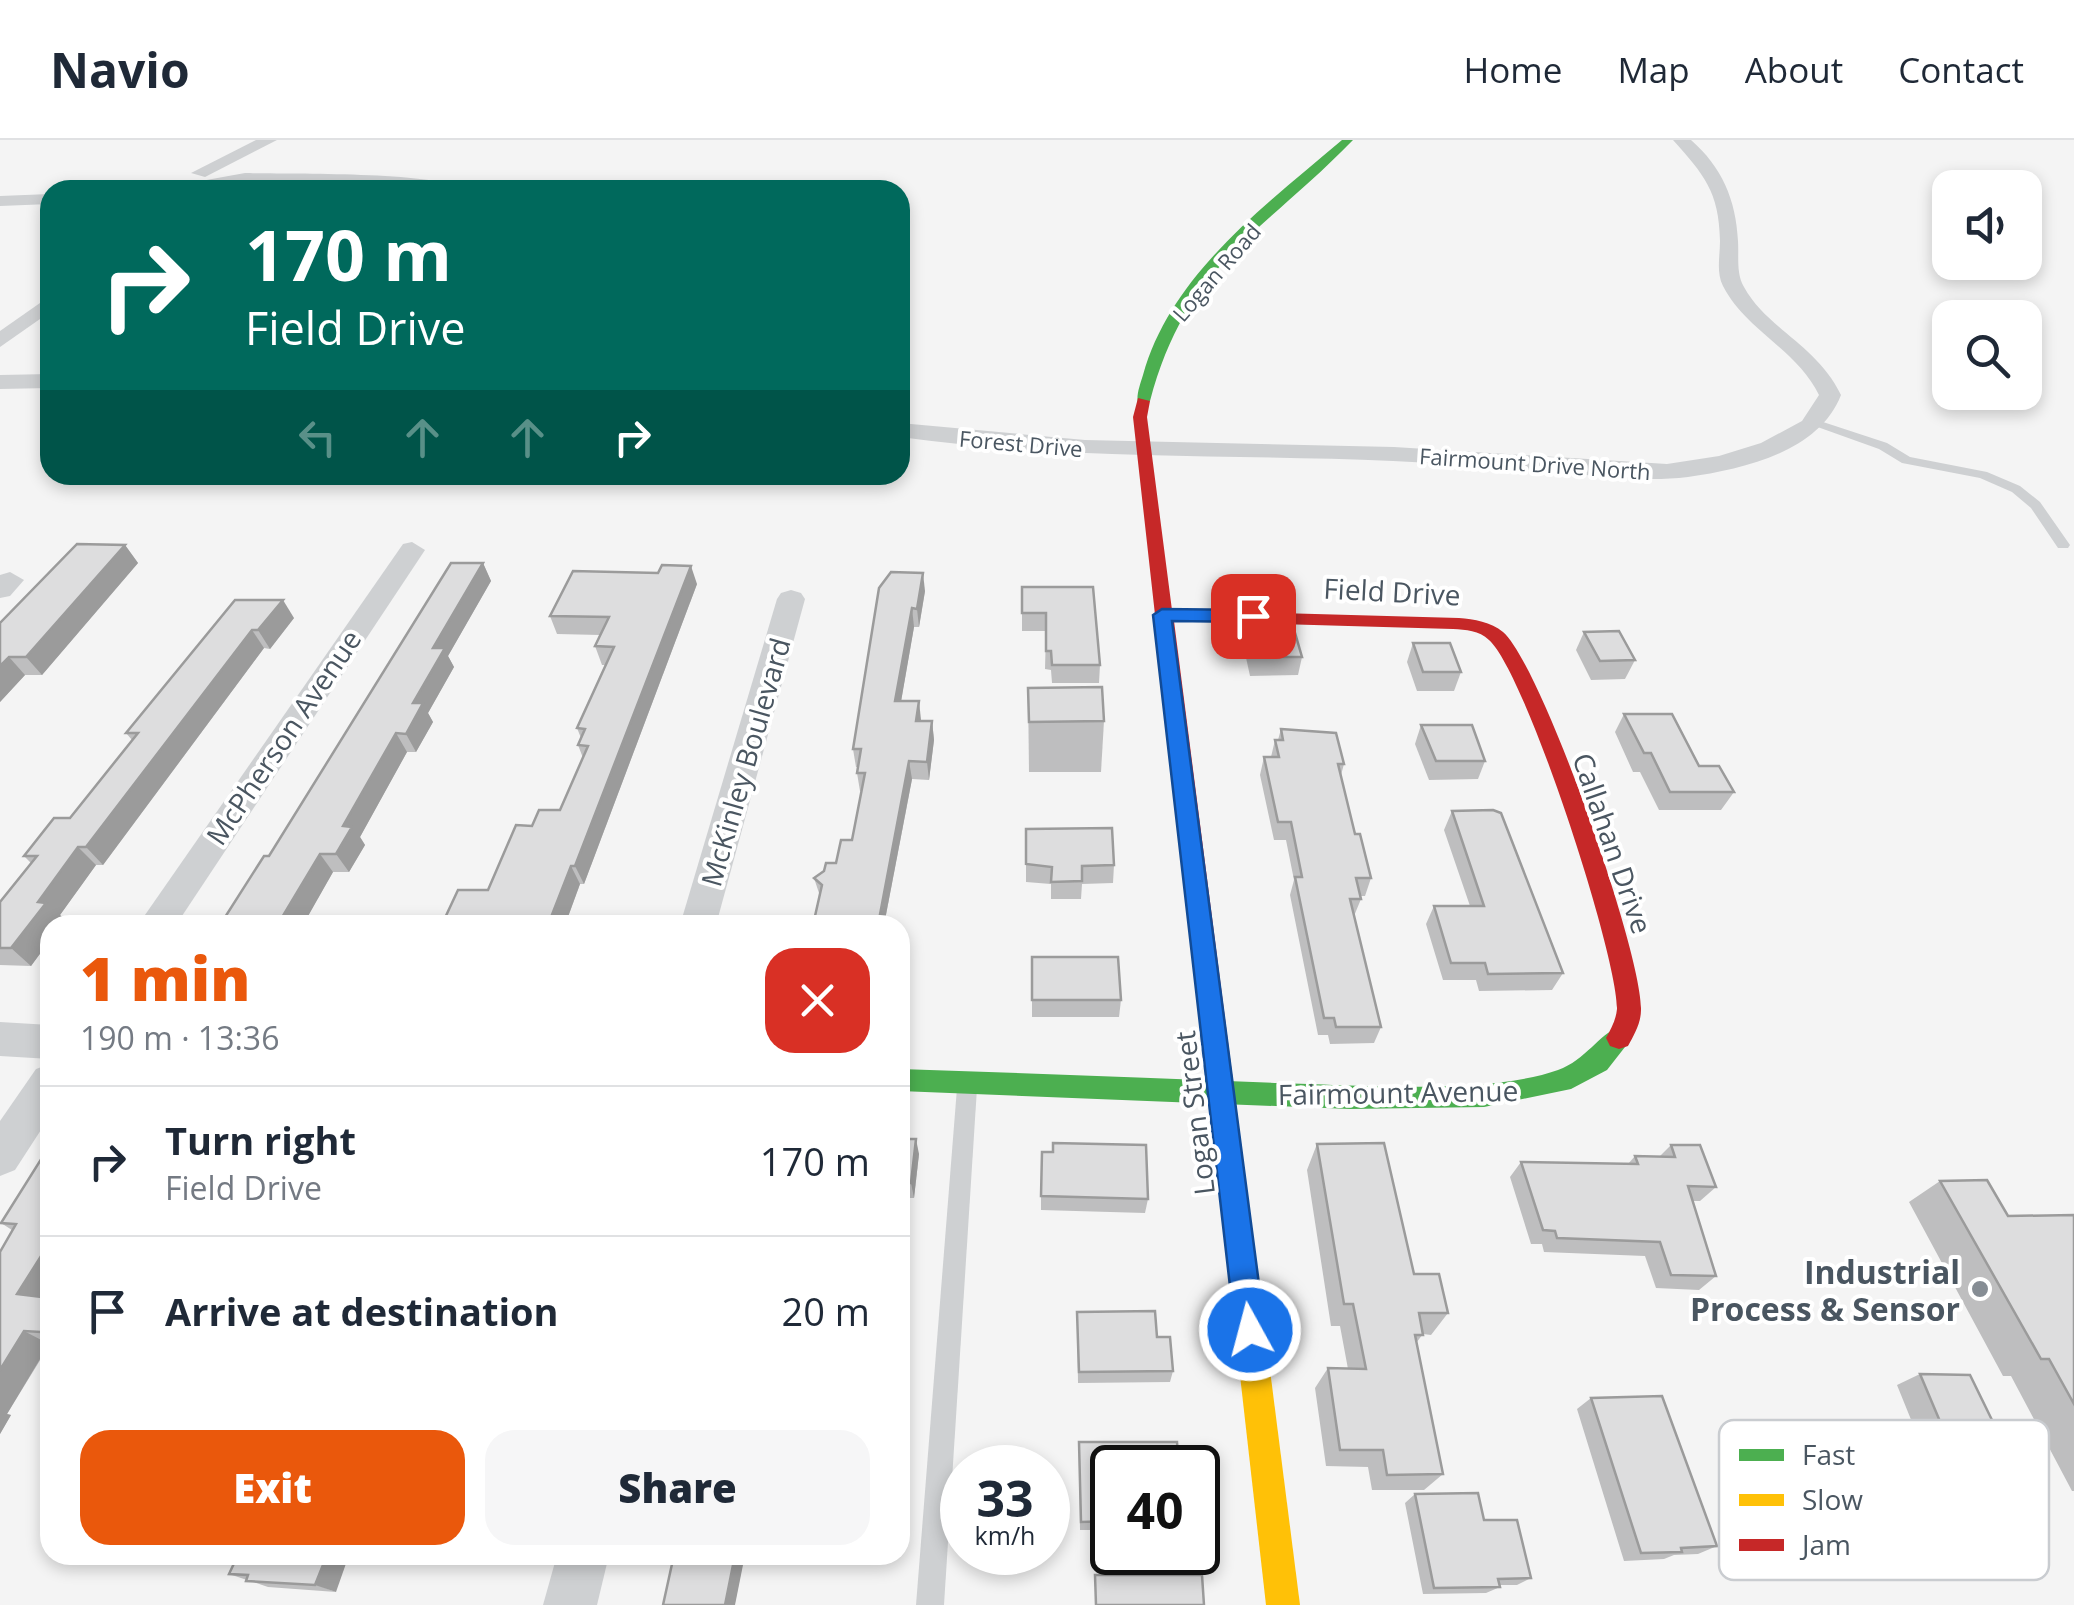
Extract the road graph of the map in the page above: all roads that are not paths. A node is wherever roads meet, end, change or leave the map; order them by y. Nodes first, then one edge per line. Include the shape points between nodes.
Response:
1 (270, 140) edge
2 (1348, 140) edge
3 (1681, 140) edge
4 (204, 171) junction
5 (245, 178) junction
6 (181, 180) edge
7 (234, 180) edge
8 (307, 180) edge
9 (0, 200) edge
10 (40, 200) edge
11 (40, 310) edge
12 (0, 340) edge
13 (40, 381) edge
14 (0, 382) edge
15 (1816, 423) junction
16 (910, 431) edge
17 (1142, 450) junction
18 (2063, 545) dead end
19 (412, 550) dead end
20 (791, 599) dead end
21 (1162, 615) junction
22 (1497, 636) joint
23 (163, 915) edge
24 (701, 915) edge
25 (0, 1039) edge
26 (40, 1041) edge
27 (1591, 1067) joint
28 (910, 1080) edge
29 (967, 1082) junction
30 (1222, 1094) junction
31 (40, 1097) edge
32 (0, 1156) edge
33 (580, 1565) edge
34 (570, 1605) edge
35 (930, 1605) edge
36 (1283, 1605) edge

1 - 4 street
2 - 17 street, Logan Road via 1222,259 1170,322 1141,392
3 - 15 street via 1704,160 1722,190 1731,282 1828,388 1828,407
4 - 5 street
4 - 6 street
5 - 7 street
5 - 8 street
9 - 10 street
11 - 12 street
13 - 14 street
15 - 17 street, Fairmount Drive North via 1759,450 1660,472 1366,453
15 - 18 lane via 1906,460 2016,490
16 - 17 street, Forest Drive via 1003,444
17 - 21 street, Logan Road
19 - 23 street, McPherson Avenue
20 - 24 street, McKinley Boulevard
21 - 22 street, Field Drive via 1470,624
21 - 30 street, Logan Street
22 - 27 street, Callahan Drive via 1531,702 1625,973 1626,1028
25 - 26 street
27 - 30 street, Fairmount Avenue via 1546,1087 1506,1093
28 - 29 street, Fairmount Avenue
29 - 30 street, Fairmount Avenue
29 - 35 lane
30 - 36 street, Logan Street
31 - 32 street
33 - 34 street

